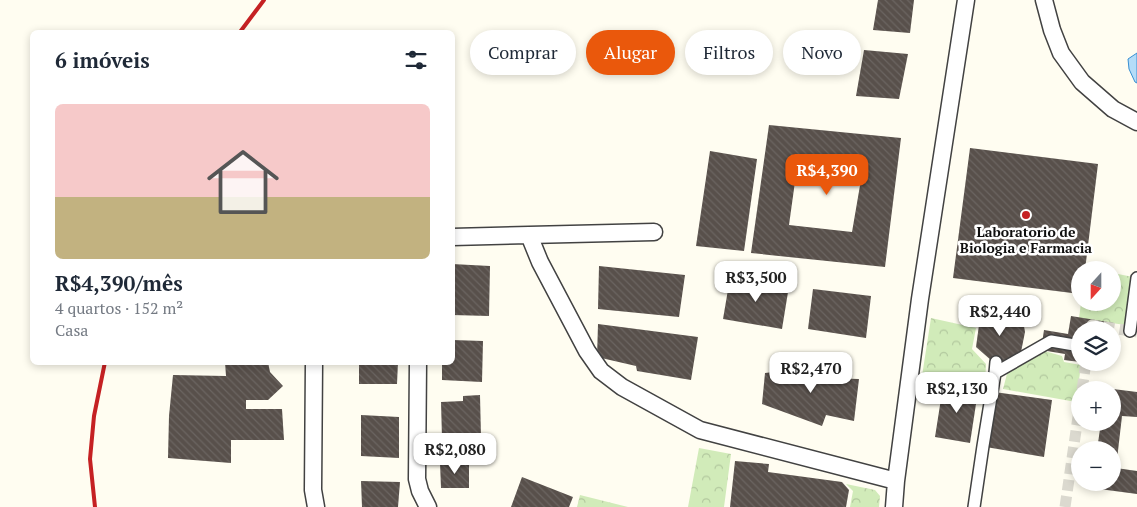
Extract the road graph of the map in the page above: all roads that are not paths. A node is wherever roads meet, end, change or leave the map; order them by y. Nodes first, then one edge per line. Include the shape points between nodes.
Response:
1 (966, 0) edge
2 (1044, 0) edge
3 (1137, 122) edge
4 (654, 232) dead end
5 (529, 235) junction
6 (455, 237) edge
7 (1137, 278) edge
8 (1130, 331) dead end
9 (1071, 344) edge
10 (314, 365) edge
11 (418, 365) edge
12 (896, 481) junction
13 (316, 507) edge
14 (428, 507) edge
15 (894, 507) edge
16 (974, 507) edge

1 - 12 street
2 - 3 street via 1061,53 1082,82 1113,109
4 - 5 street
5 - 6 street
5 - 12 street via 586,351 601,371 622,387 700,430
7 - 8 street
9 - 16 street via 1051,341 996,367
10 - 13 street via 313,490
11 - 14 street via 417,479
12 - 15 street

